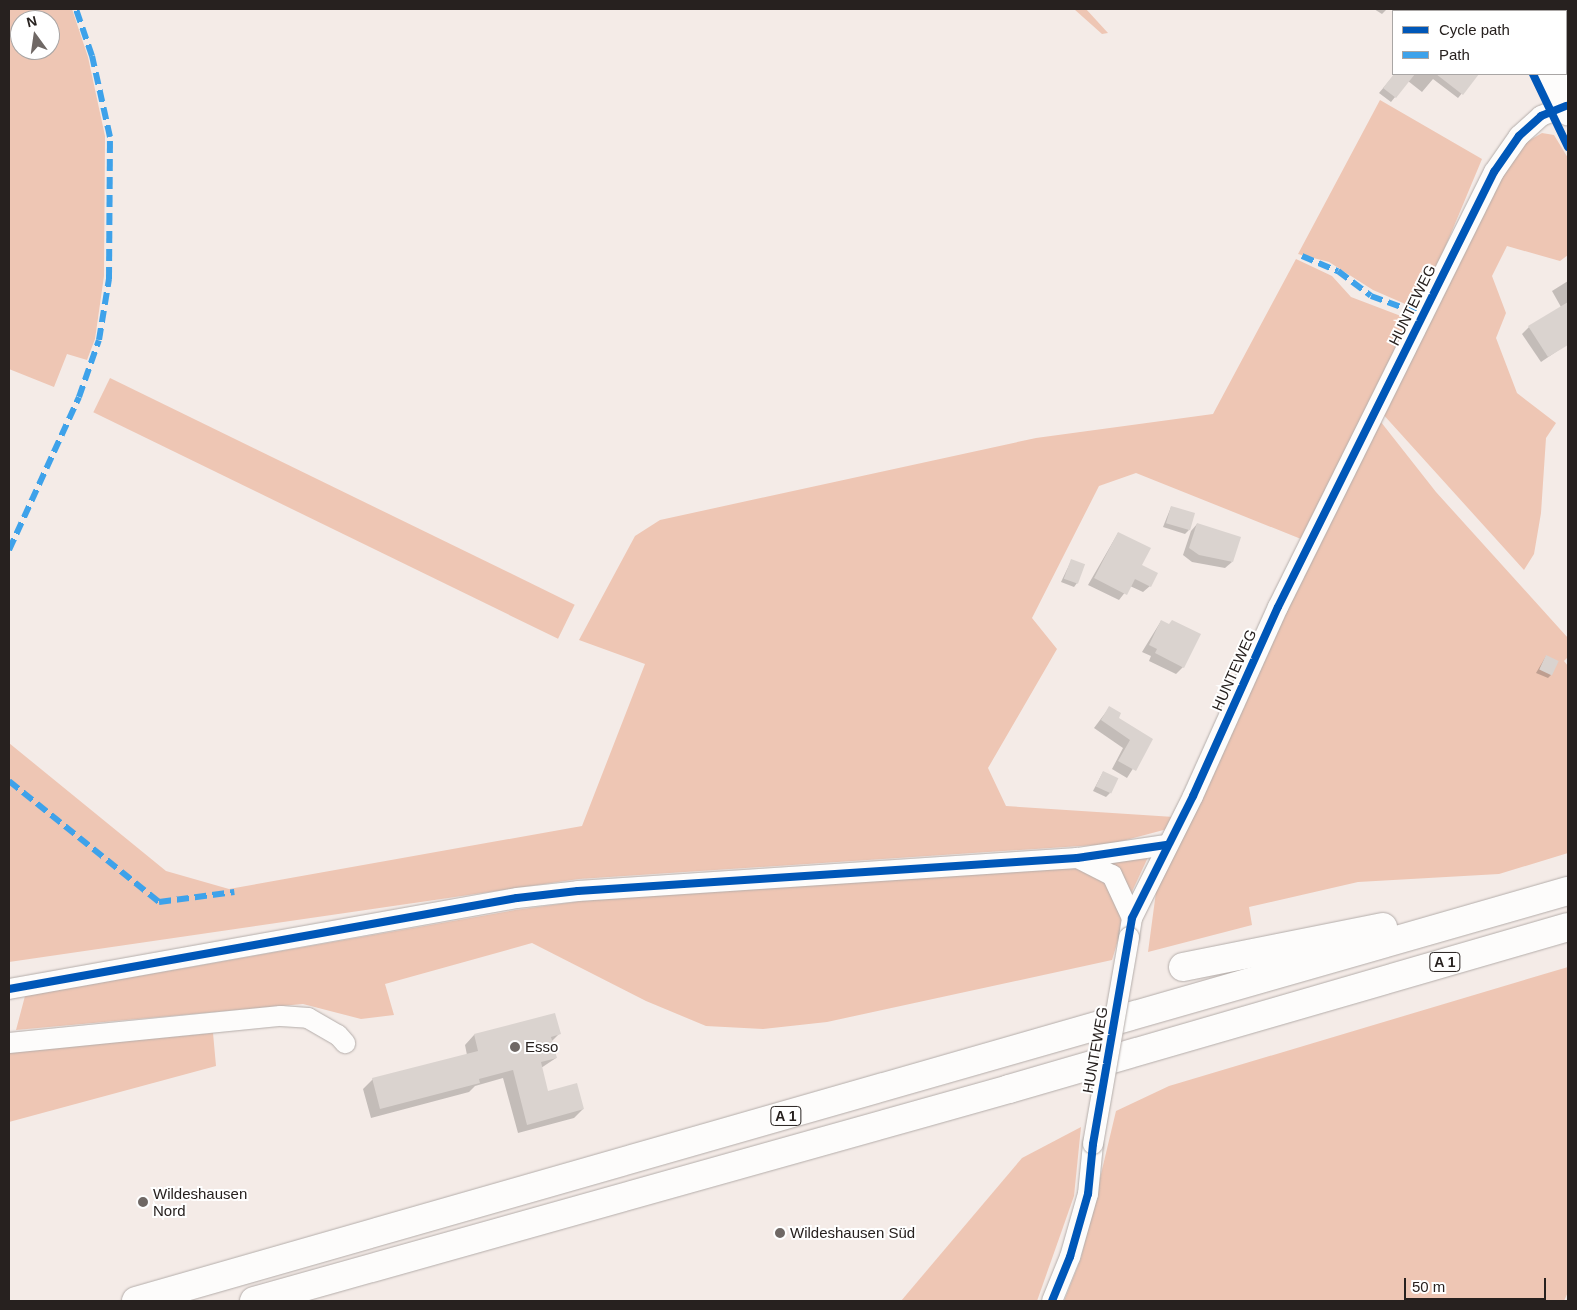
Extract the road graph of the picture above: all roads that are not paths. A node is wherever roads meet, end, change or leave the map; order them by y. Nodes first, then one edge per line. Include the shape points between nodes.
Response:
1 (1551, 75) edge
2 (1567, 108) edge
3 (1166, 845) junction
4 (1077, 858) junction
5 (1568, 891) edge
6 (1132, 918) junction
7 (1568, 927) edge
8 (1435, 930) junction
9 (1183, 967) dead end
10 (9, 989) edge
11 (9, 1043) edge
12 (345, 1043) dead end
13 (136, 1301) edge
14 (254, 1301) edge
15 (1052, 1301) edge

1 - 2 main road
2 - 3 street, HUNTEWEG via 1541,116 1519,136 1494,172 1278,607 1193,796
3 - 4 street
3 - 6 street, HUNTEWEG
4 - 6 street via 1112,875
4 - 10 street via 578,891 517,898
5 - 8 main road, A 1
6 - 15 street, HUNTEWEG, bridge via 1093,1144 1088,1194 1070,1257
7 - 14 main road, A 1 via 999,1092
8 - 9 main road via 1386,927
8 - 13 main road, A 1
11 - 12 street via 281,1016 308,1018 338,1035

